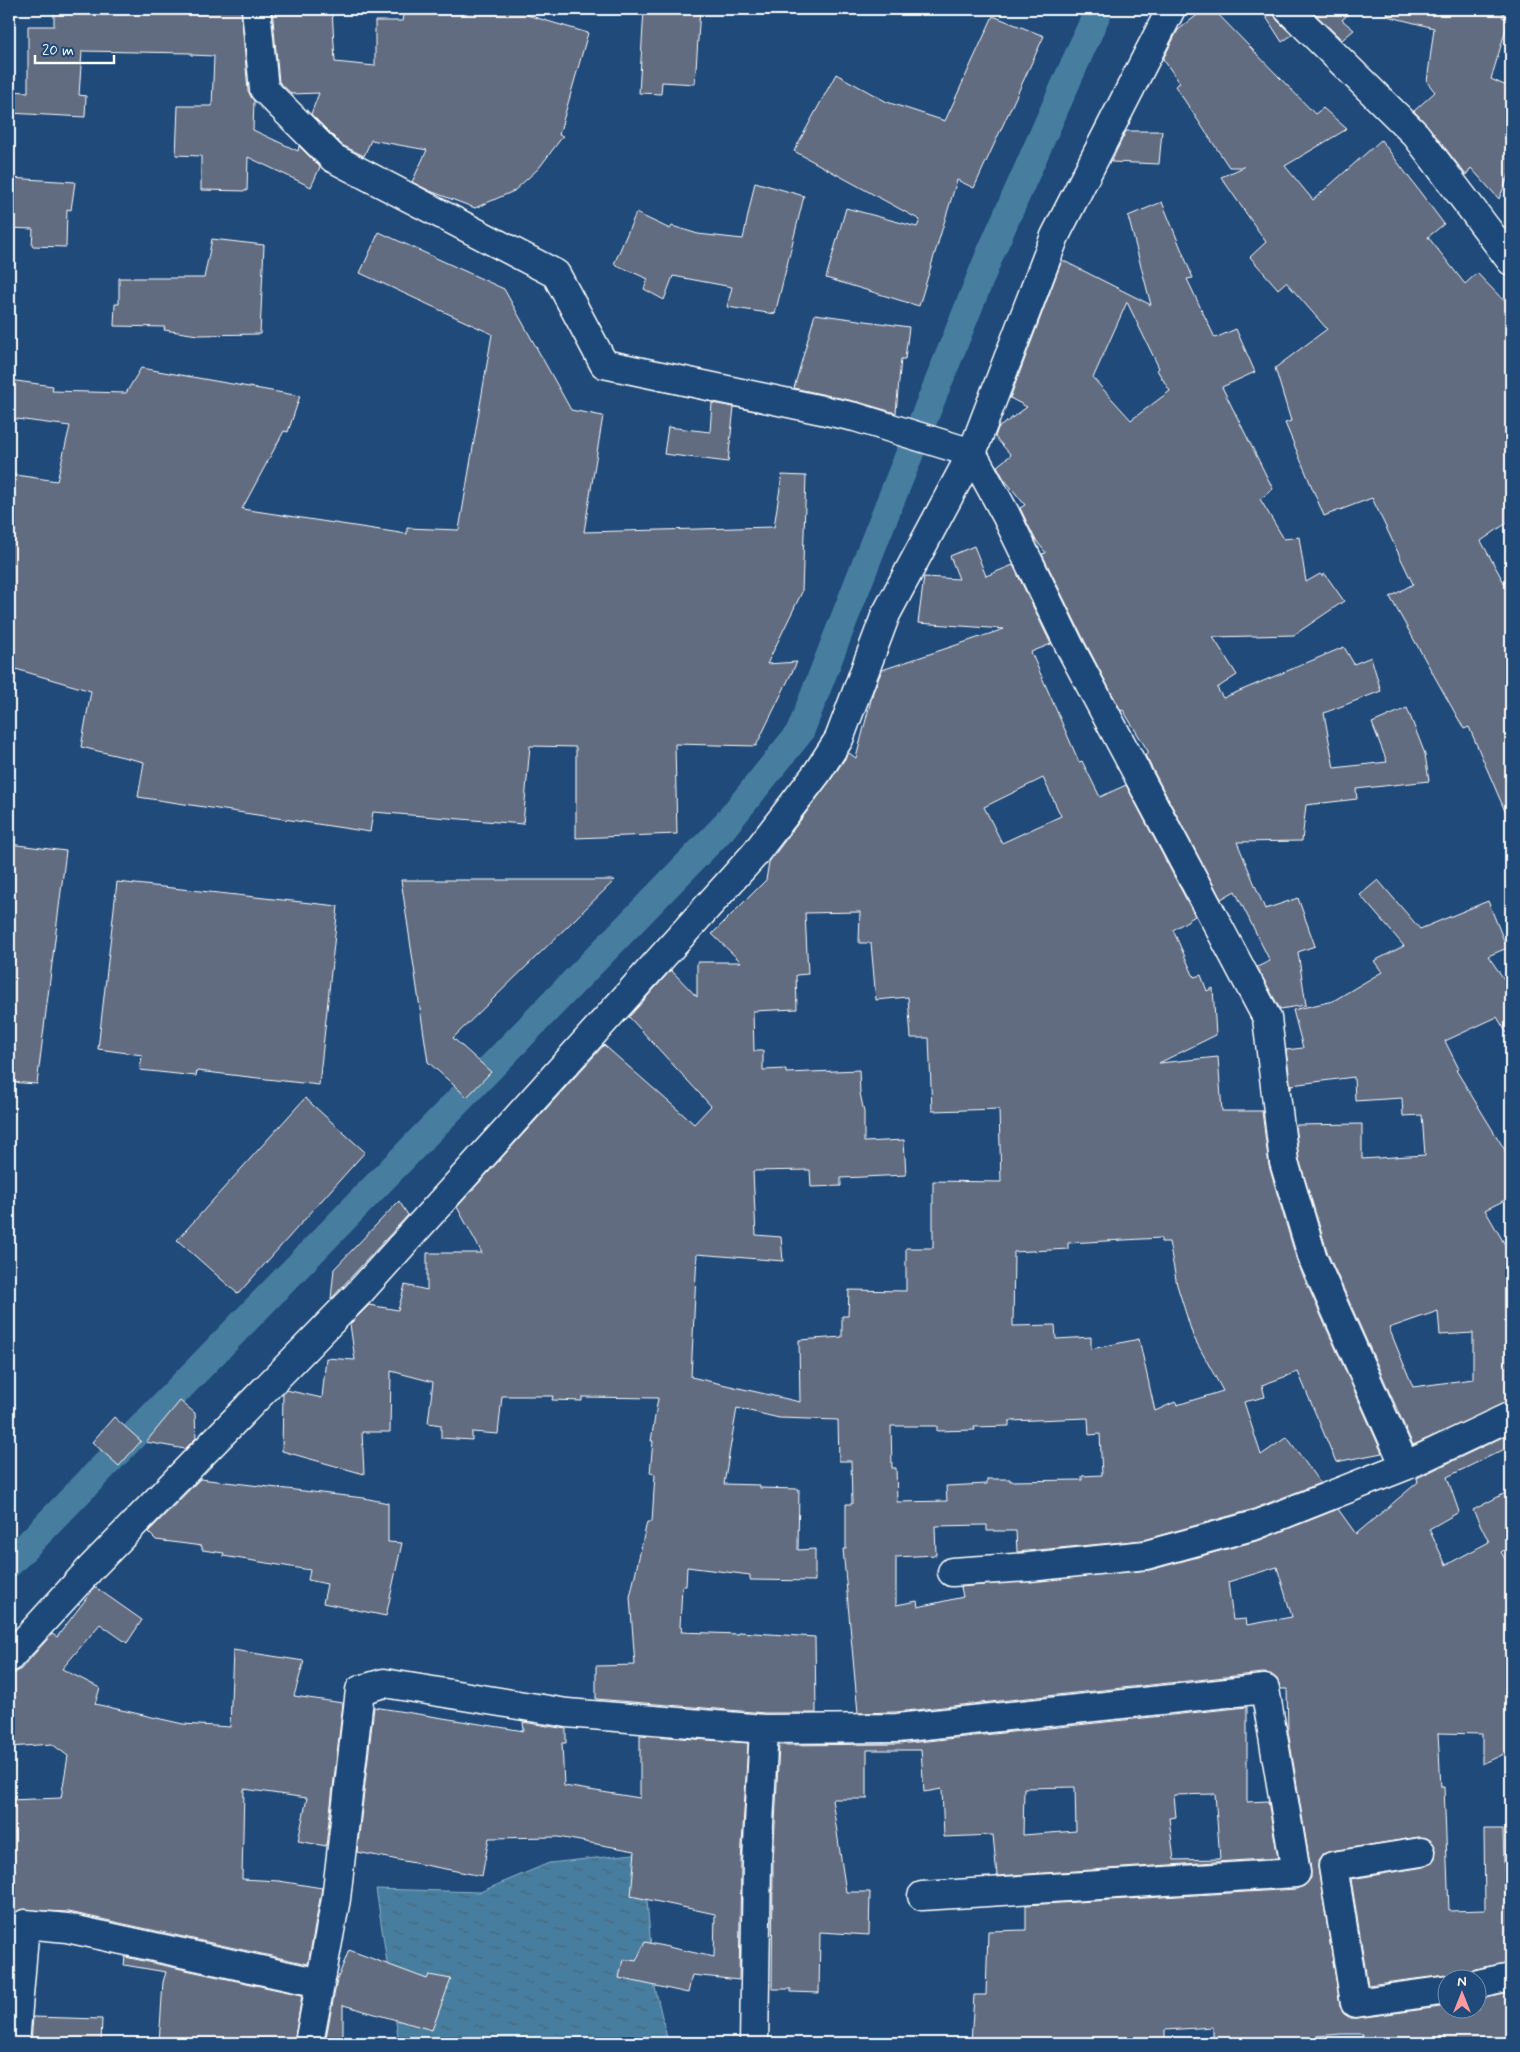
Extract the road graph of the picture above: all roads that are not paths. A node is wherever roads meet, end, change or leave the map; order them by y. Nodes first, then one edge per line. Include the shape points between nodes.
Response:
1 (256, 9) edge
2 (1171, 9) edge
3 (1288, 9) edge
4 (1511, 262) edge
5 (972, 454) junction
6 (1511, 1416) edge
7 (1405, 1466) junction
8 (952, 1572) dead end
9 (9, 1658) edge
10 (764, 1729) junction
11 (1420, 1852) dead end
12 (922, 1896) dead end
13 (1511, 1977) edge
14 (1488, 1982) edge
15 (320, 1983) junction
16 (1438, 1991) edge
17 (15, 2043) edge
18 (309, 2043) edge
19 (754, 2043) edge

1 - 5 street via 264,89 333,158 556,274 604,364 855,417
2 - 5 street via 1055,236
3 - 4 street via 1416,135
5 - 7 street via 1006,515 1075,657 1267,1018 1284,1162 1313,1259
5 - 9 street via 886,614 839,739 754,855 358,1294 91,1568
6 - 7 street
7 - 8 street via 1256,1525 1146,1555
10 - 12 street via 897,1728 1265,1689 1296,1873
10 - 15 street via 567,1713 384,1683 360,1690 336,1899
10 - 19 street via 757,1862
11 - 16 street via 1333,1866 1356,2003
13 - 14 street
15 - 17 street via 67,1928 25,1924
15 - 18 street

